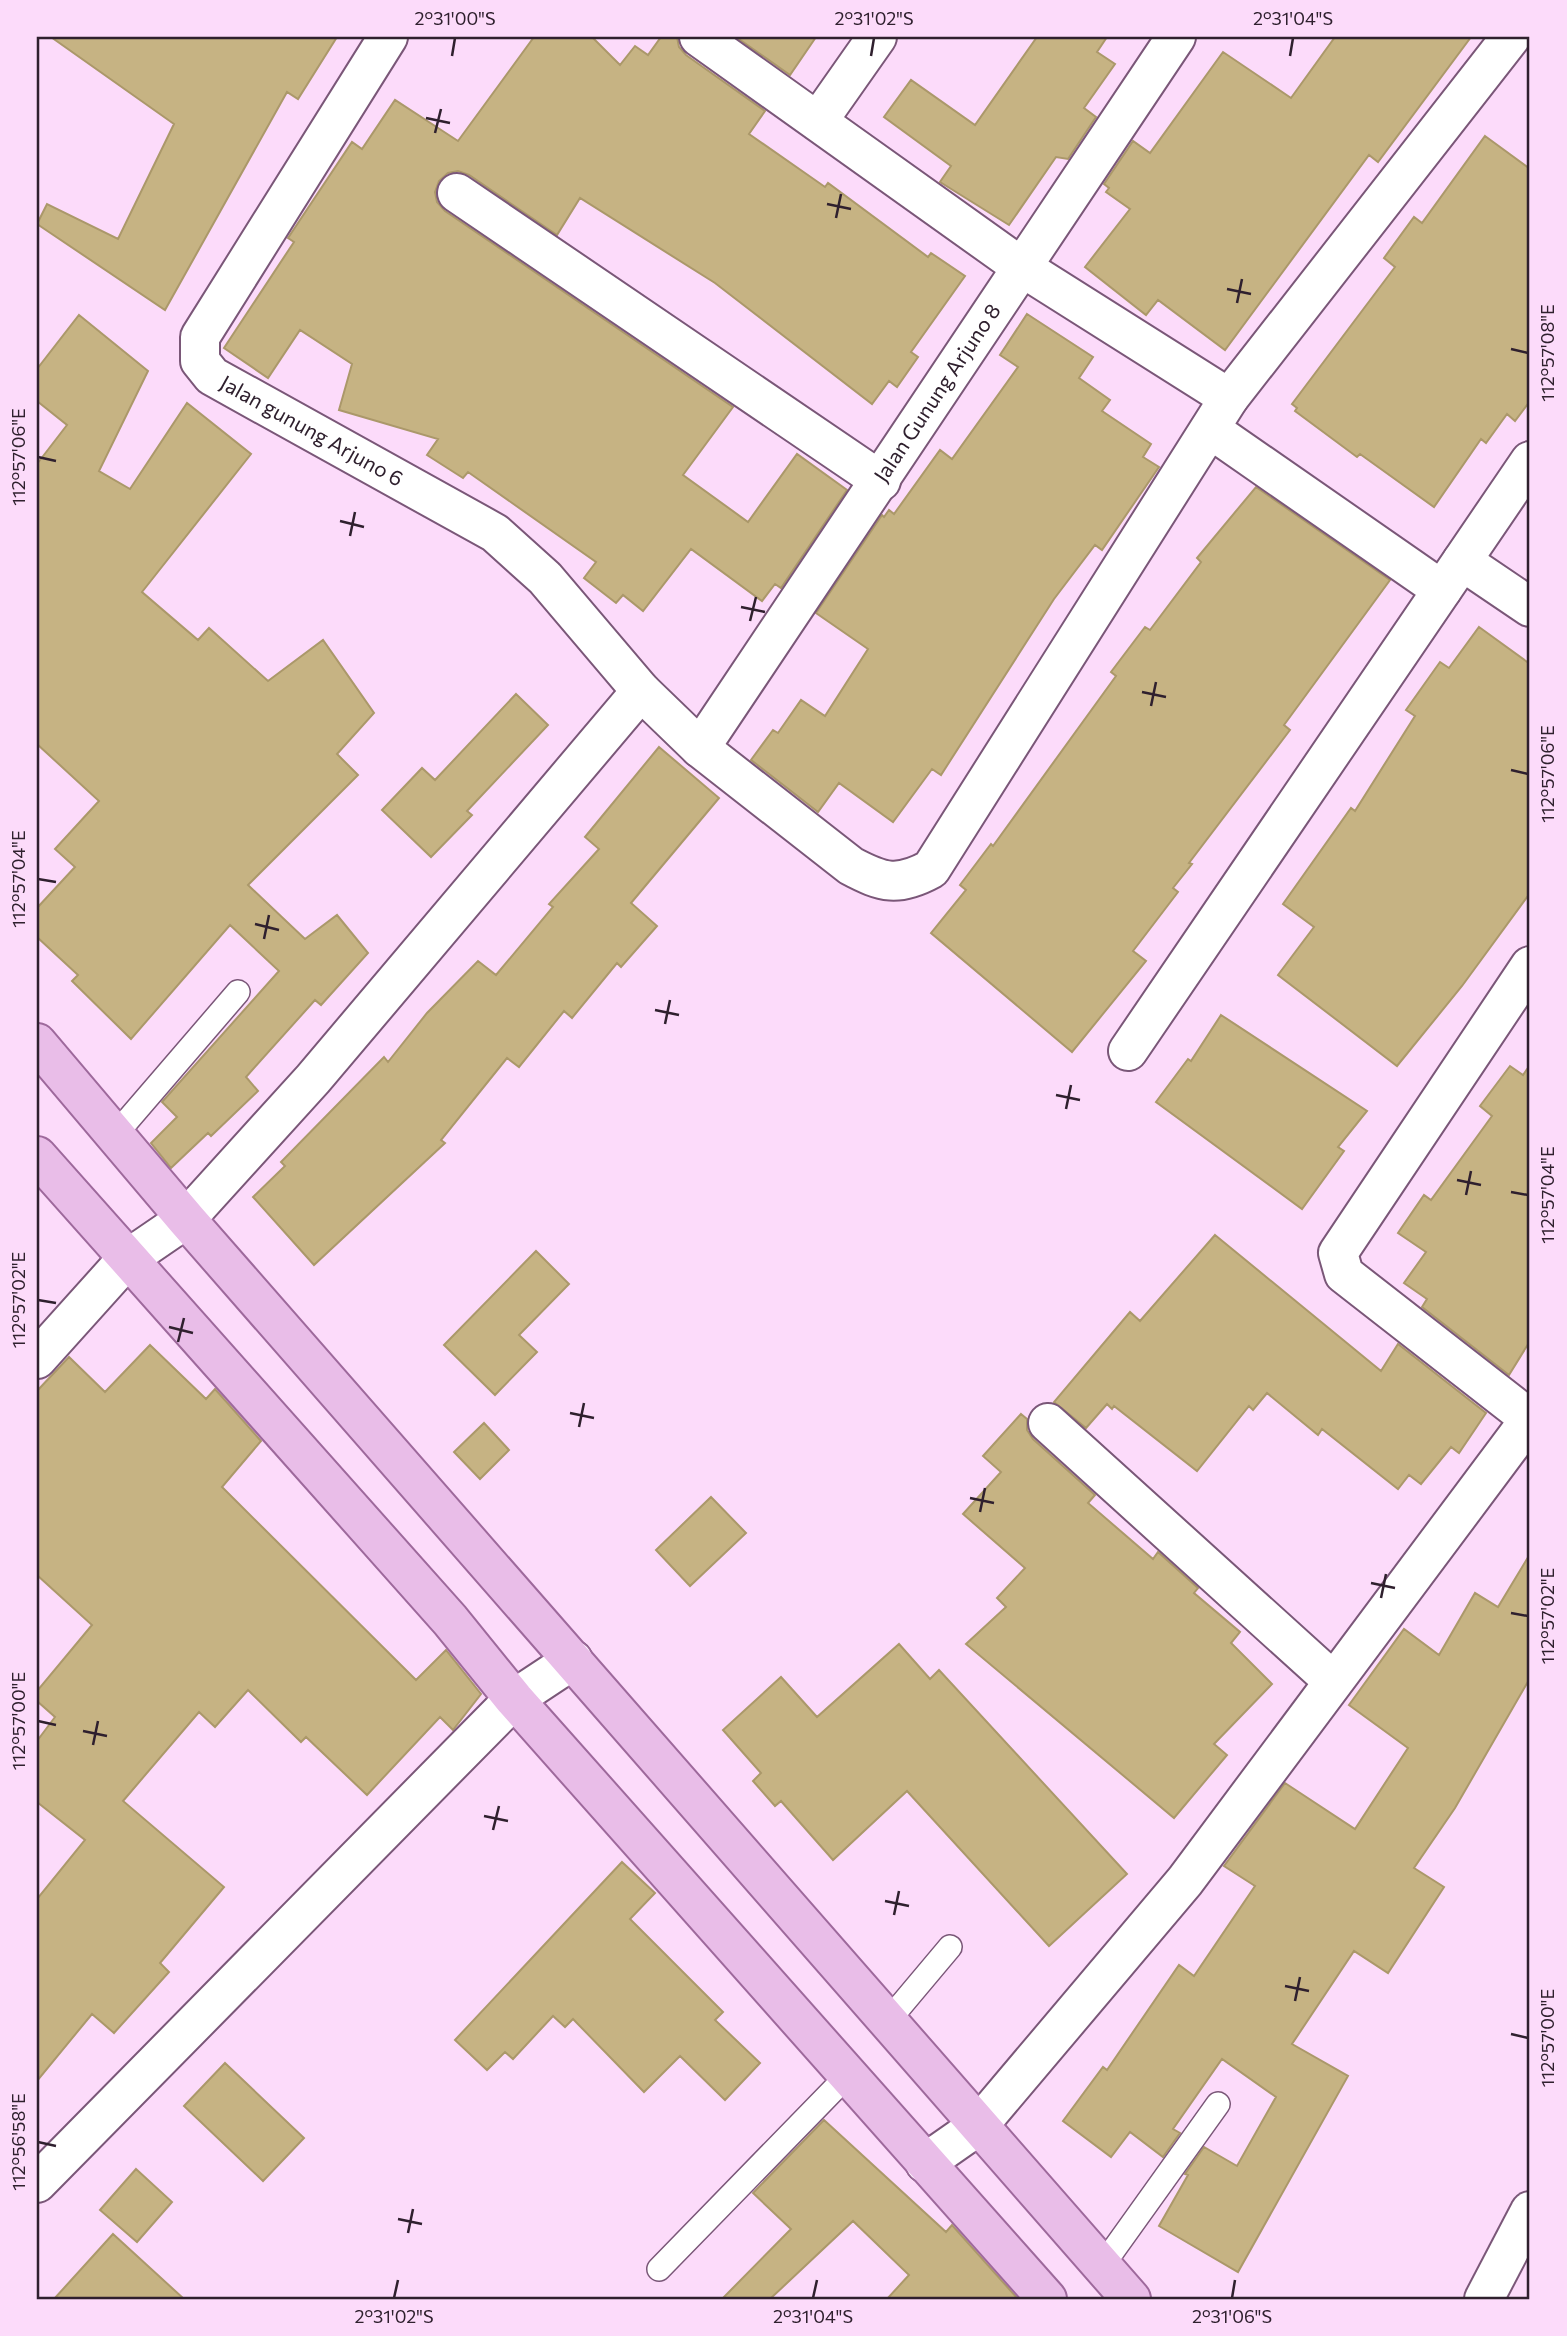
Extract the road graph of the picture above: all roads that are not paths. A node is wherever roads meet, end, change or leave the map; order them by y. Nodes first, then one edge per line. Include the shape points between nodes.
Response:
1 (388, 37) edge
2 (699, 37) edge
3 (877, 37) edge
4 (1176, 37) edge
5 (1511, 37) edge
6 (818, 121) junction
7 (457, 193) dead end
8 (1020, 266) junction
9 (1220, 414) junction
10 (1530, 461) edge
11 (881, 481) junction
12 (1452, 575) junction
13 (1530, 607) edge
14 (641, 691) junction
15 (700, 748) junction
16 (1530, 966) edge
17 (238, 992) dead end
18 (37, 1043) edge
19 (1128, 1051) dead end
20 (115, 1135) junction
21 (37, 1156) edge
22 (186, 1219) junction
23 (126, 1260) junction
24 (37, 1359) edge
25 (1530, 1419) edge
26 (1048, 1423) dead end
27 (573, 1660) junction
28 (1332, 1681) junction
29 (514, 1699) junction
30 (950, 1947) dead end
31 (887, 2022) junction
32 (848, 2076) junction
33 (1218, 2104) dead end
34 (978, 2126) junction
35 (925, 2163) junction
36 (37, 2183) edge
37 (1530, 2211) edge
38 (1102, 2266) junction
39 (659, 2269) dead end
40 (1047, 2299) edge
41 (1131, 2299) edge
42 (1484, 2299) edge

1 - 14 street, Jalan gunung Arjuno 6 via 200,337 200,361 212,376 495,533 545,578
2 - 6 street
3 - 6 street
4 - 8 street, Jalan Gunung Arjuno 8
5 - 9 street, Jalan gunung Arjuno 6
6 - 8 street
7 - 11 street
8 - 9 street
8 - 11 street, Jalan Gunung Arjuno 8
9 - 12 street
9 - 15 street, Jalan gunung Arjuno 6 via 931,869 910,880 892,881 851,866
10 - 12 street
11 - 15 street, Jalan Gunung Arjuno 8
12 - 13 street
12 - 19 street
14 - 15 street, Jalan gunung Arjuno 6
14 - 22 street via 313,1079
16 - 25 street via 1338,1253 1344,1274
17 - 20 lane
18 - 20 main road
20 - 22 main road
21 - 23 main road
22 - 23 street
22 - 27 main road
23 - 24 street
23 - 29 main road via 450,1620
25 - 28 street
26 - 28 street
27 - 29 street
27 - 31 main road
28 - 34 street via 1185,1881
29 - 32 main road
29 - 36 street
30 - 31 lane
31 - 34 main road
32 - 35 main road
32 - 39 lane
33 - 38 lane
34 - 35 street
34 - 38 main road
35 - 40 main road
37 - 42 street
38 - 41 main road

